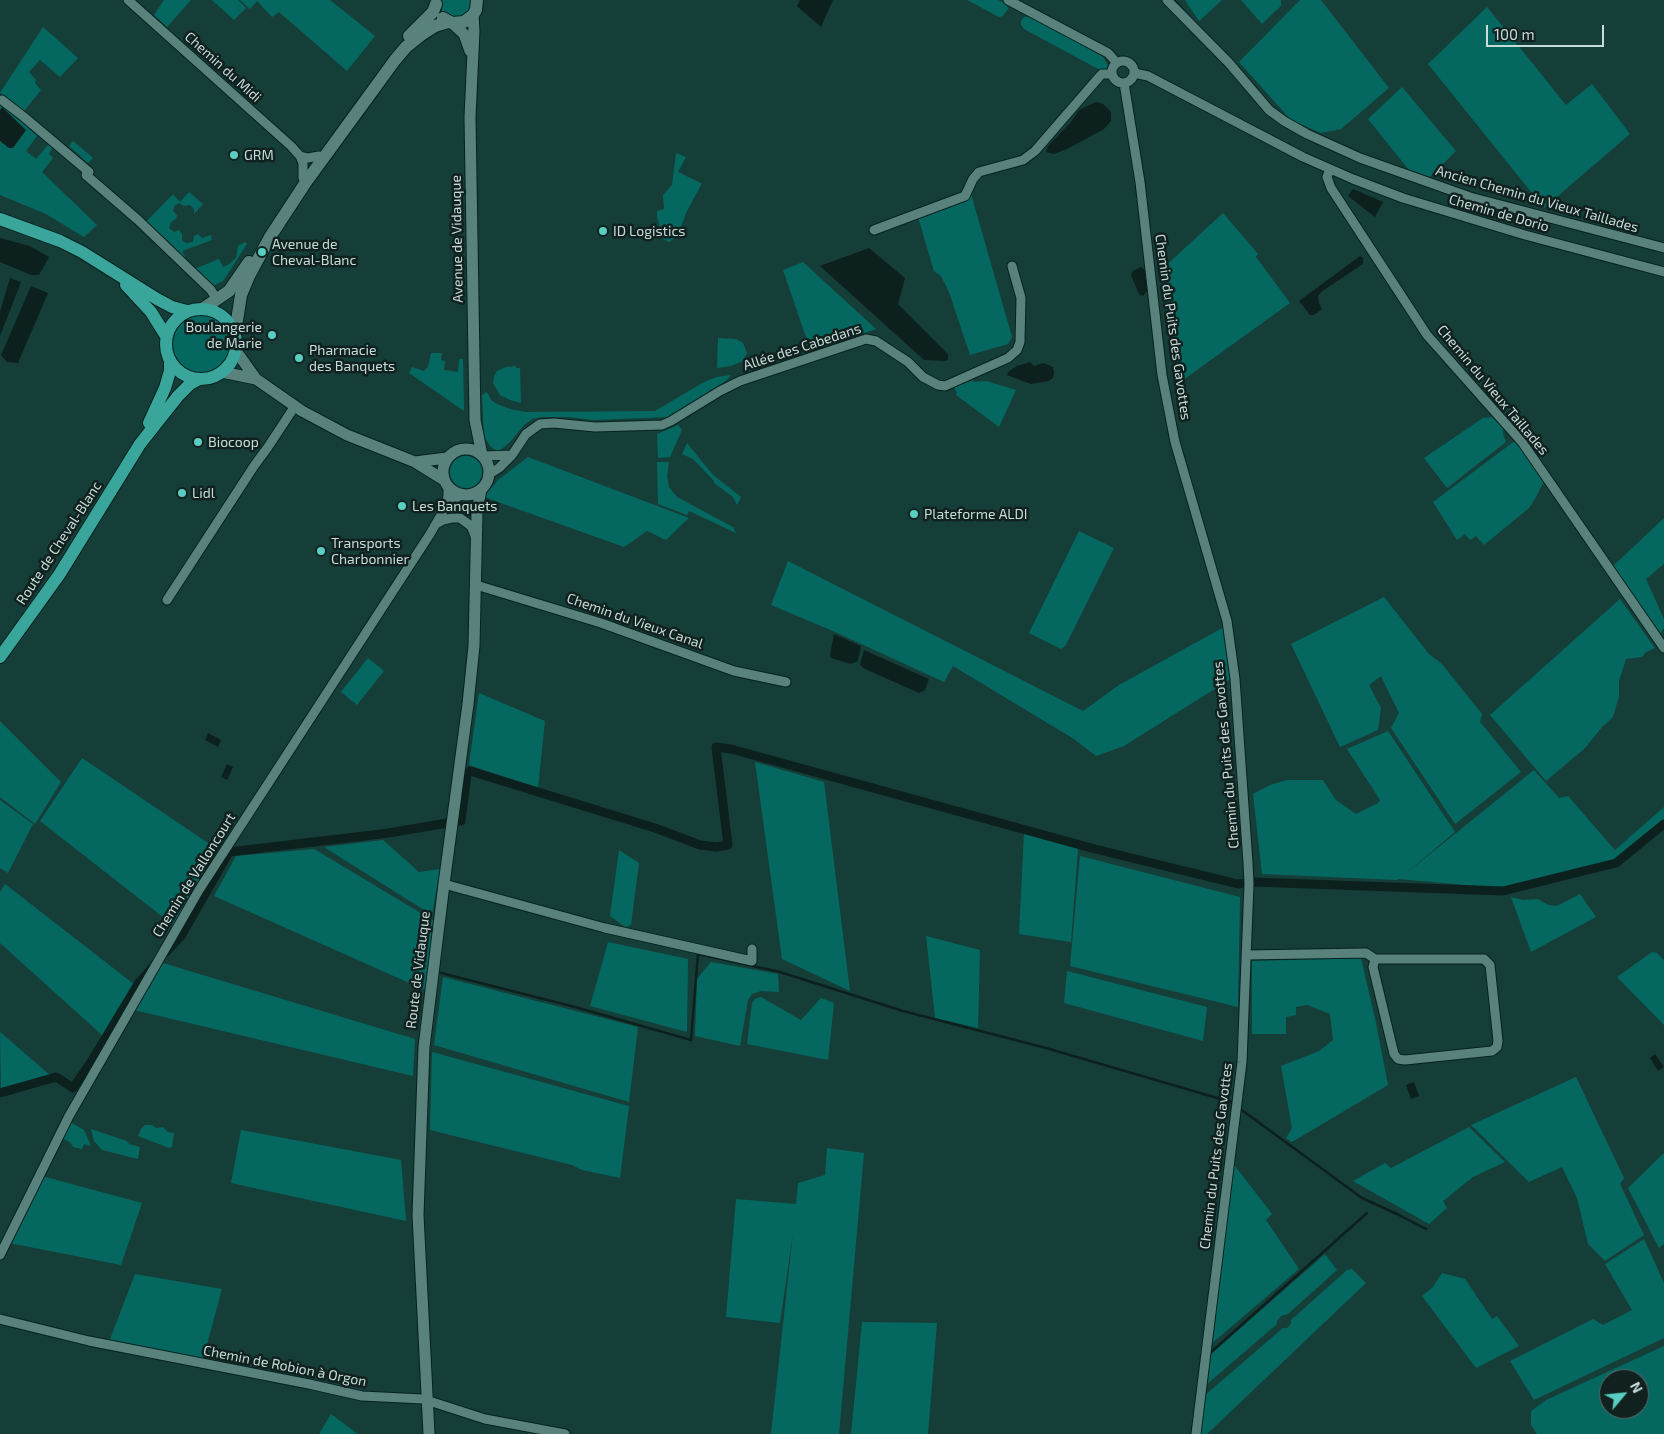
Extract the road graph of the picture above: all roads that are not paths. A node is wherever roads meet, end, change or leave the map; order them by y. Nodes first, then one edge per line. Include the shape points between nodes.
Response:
1 (128, 0) edge
2 (477, 0) edge
3 (1008, 0) edge
4 (1167, 0) edge
5 (436, 2) edge
6 (473, 15) junction
7 (450, 22) junction
8 (472, 57) junction
9 (1117, 62) junction
10 (1134, 73) junction
11 (1112, 74) junction
12 (1124, 83) junction
13 (2, 100) dead end
14 (300, 156) junction
15 (319, 156) junction
16 (1330, 169) junction
17 (303, 178) junction
18 (0, 219) edge
19 (874, 230) dead end
20 (1664, 248) edge
21 (1012, 266) dead end
22 (113, 272) junction
23 (1664, 272) edge
24 (217, 300) junction
25 (204, 308) junction
26 (187, 311) junction
27 (235, 332) junction
28 (166, 336) junction
29 (236, 351) junction
30 (170, 360) junction
31 (222, 372) junction
32 (199, 379) junction
33 (256, 379) junction
34 (295, 406) junction
35 (475, 420) junction
36 (140, 444) junction
37 (457, 450) junction
38 (512, 455) junction
39 (482, 456) junction
40 (447, 458) junction
41 (415, 462) junction
42 (488, 475) junction
43 (446, 483) junction
44 (481, 489) junction
45 (463, 494) junction
46 (445, 508) junction
47 (477, 512) junction
48 (436, 524) junction
49 (477, 540) junction
50 (476, 585) junction
51 (167, 600) dead end
52 (1664, 648) edge
53 (0, 657) edge
54 (786, 682) dead end
55 (444, 884) junction
56 (752, 949) dead end
57 (1246, 955) junction
58 (1374, 958) junction
59 (0, 1255) edge
60 (0, 1319) edge
61 (429, 1402) junction
62 (429, 1434) edge
63 (565, 1434) edge
64 (1196, 1434) edge

1 - 14 street, Chemin du Midi
2 - 6 main road
3 - 9 street via 1108,54
4 - 20 street, Ancien Chemin du Vieux Taillades via 1229,63 1269,110 1307,134 1360,158 1470,197
5 - 7 main road via 442,17
5 - 15 main road via 433,12 392,57
6 - 7 main road via 464,22
6 - 8 street, Avenue de Vidauque
7 - 8 street, Avenue de Vidauque via 464,34
7 - 27 main road via 427,31 400,54 306,182 252,270 242,295
8 - 35 street, Avenue de Vidauque
9 - 10 street via 1129,62
9 - 11 street
10 - 12 street via 1130,81
10 - 16 street, Chemin de Dorio via 1148,76
11 - 12 street via 1117,81
11 - 19 street via 1102,74 1023,160 979,172 965,196
12 - 57 street, Chemin du Puits des Gavottes via 1171,423 1227,621 1235,679 1248,863
13 - 24 street via 89,172 86,176 138,220 211,290
14 - 15 street
14 - 17 street
15 - 17 main road
16 - 23 street, Chemin de Dorio via 1464,218
16 - 52 street, Chemin du Vieux Taillades via 1327,177 1331,188 1428,335 1522,442
17 - 24 main road via 229,291
18 - 22 main road via 60,241
21 - 38 street, Allée des Cabedans via 1021,298 1017,350 1008,358 945,386 923,377 908,362 876,341 866,340 740,382 662,425 595,427 540,424 526,434
22 - 26 main road via 172,307
22 - 28 main road via 151,312
24 - 25 main road
25 - 26 main road
25 - 27 main road via 226,318
26 - 28 main road via 176,319
27 - 29 main road
28 - 30 main road
29 - 31 main road
29 - 33 street
30 - 32 main road via 182,373
30 - 36 main road via 165,388
31 - 32 main road
31 - 33 street
32 - 36 main road via 178,396
33 - 34 street
34 - 41 street via 347,435
34 - 51 street
35 - 37 street, Avenue de Vidauque via 468,440
35 - 39 street, Avenue de Vidauque
36 - 53 main road, Route de Cheval-Blanc via 59,575
37 - 39 street via 466,448
37 - 40 street
38 - 39 street
38 - 42 street
39 - 42 street via 488,465
40 - 41 street
40 - 43 street via 443,469
41 - 43 street
42 - 44 street
43 - 45 street
43 - 46 street, Chemin de Valloncourt via 448,496
44 - 45 street
44 - 47 street, Route de Vidauque
45 - 46 street, Chemin de Valloncourt
45 - 47 street
46 - 48 street, Chemin de Valloncourt
47 - 49 street, Route de Vidauque
48 - 49 street via 460,518 471,526
48 - 59 street, Chemin de Valloncourt via 199,890 68,1117
49 - 50 street, Route de Vidauque
50 - 54 street, Chemin du Vieux Canal via 601,622 734,672
50 - 55 street, Route de Vidauque via 468,704
55 - 56 street via 605,928 752,961
55 - 61 street, Route de Vidauque via 424,1047 418,1215
57 - 58 street via 1366,953
57 - 64 street, Chemin du Puits des Gavottes via 1242,1062
58 - 58 street via 1488,961 1497,1047 1492,1051 1398,1059 1394,1054 1373,967
60 - 61 street, Chemin de Robion à Orgon via 89,1341 362,1396
61 - 62 street, Route de Vidauque
61 - 63 street, Chemin de Robion à Orgon via 485,1418

